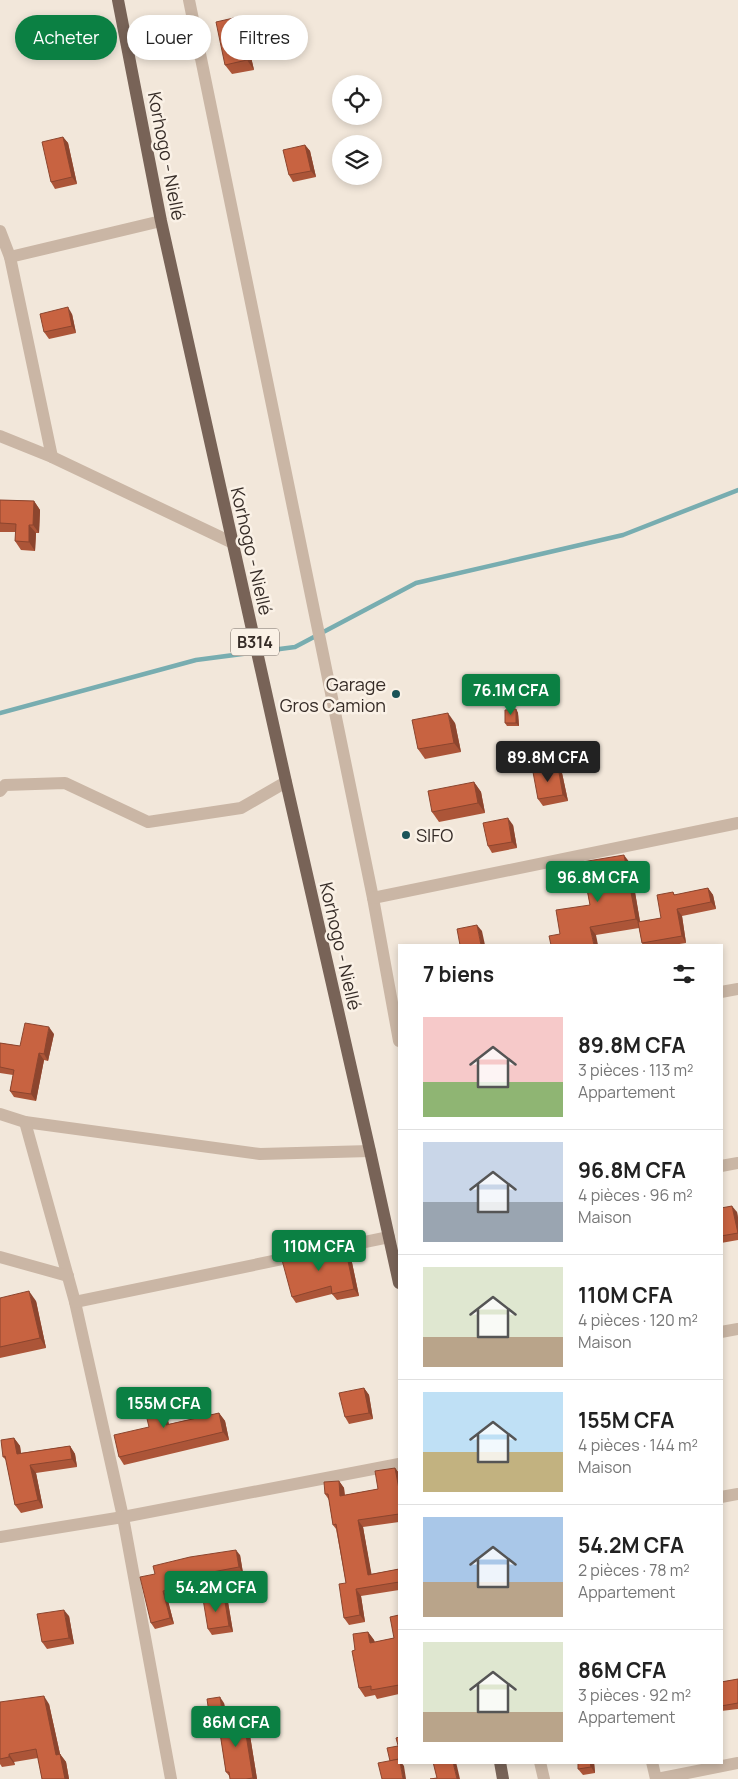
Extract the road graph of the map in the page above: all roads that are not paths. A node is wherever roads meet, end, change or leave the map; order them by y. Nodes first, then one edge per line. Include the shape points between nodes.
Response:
1 (118, 0) edge
2 (189, 0) edge
3 (161, 221) junction
4 (0, 231) edge
5 (10, 257) junction
6 (0, 436) edge
7 (52, 457) junction
8 (233, 543) junction
9 (286, 782) junction
10 (0, 791) edge
11 (738, 825) edge
12 (373, 898) junction
13 (738, 989) edge
14 (723, 992) edge
15 (398, 1036) edge
16 (0, 1114) edge
17 (25, 1122) junction
18 (370, 1151) junction
19 (738, 1163) edge
20 (723, 1166) edge
21 (389, 1237) junction
22 (0, 1256) edge
23 (68, 1276) junction
24 (398, 1278) edge
25 (75, 1302) junction
26 (738, 1329) edge
27 (723, 1332) edge
28 (398, 1464) edge
29 (738, 1494) edge
30 (723, 1497) edge
31 (123, 1517) junction
32 (0, 1537) edge
33 (738, 1763) edge
34 (500, 1764) edge
35 (540, 1764) edge
36 (652, 1764) edge
37 (171, 1779) edge
38 (503, 1779) edge
39 (544, 1779) edge
40 (656, 1779) edge

1 - 3 main road, Korhogo - Niellé / B314
2 - 12 street
3 - 5 street
3 - 8 main road, Korhogo - Niellé / B314
4 - 5 street
5 - 7 street
6 - 7 street
7 - 8 street
8 - 9 main road, Korhogo - Niellé / B314
9 - 10 street via 241,808 148,822 65,783 5,785
9 - 18 main road, Korhogo - Niellé / B314
11 - 12 street
12 - 15 street
13 - 14 street
16 - 17 street
17 - 18 street via 260,1154
17 - 23 street
18 - 21 main road, Korhogo - Niellé / B314
19 - 20 street
21 - 24 main road, Korhogo - Niellé / B314
21 - 25 street
22 - 23 street
23 - 25 street
25 - 31 street
26 - 27 street
28 - 31 street
29 - 30 street
31 - 32 street
31 - 37 street
33 - 40 street
34 - 38 main road
35 - 39 street
36 - 40 street

